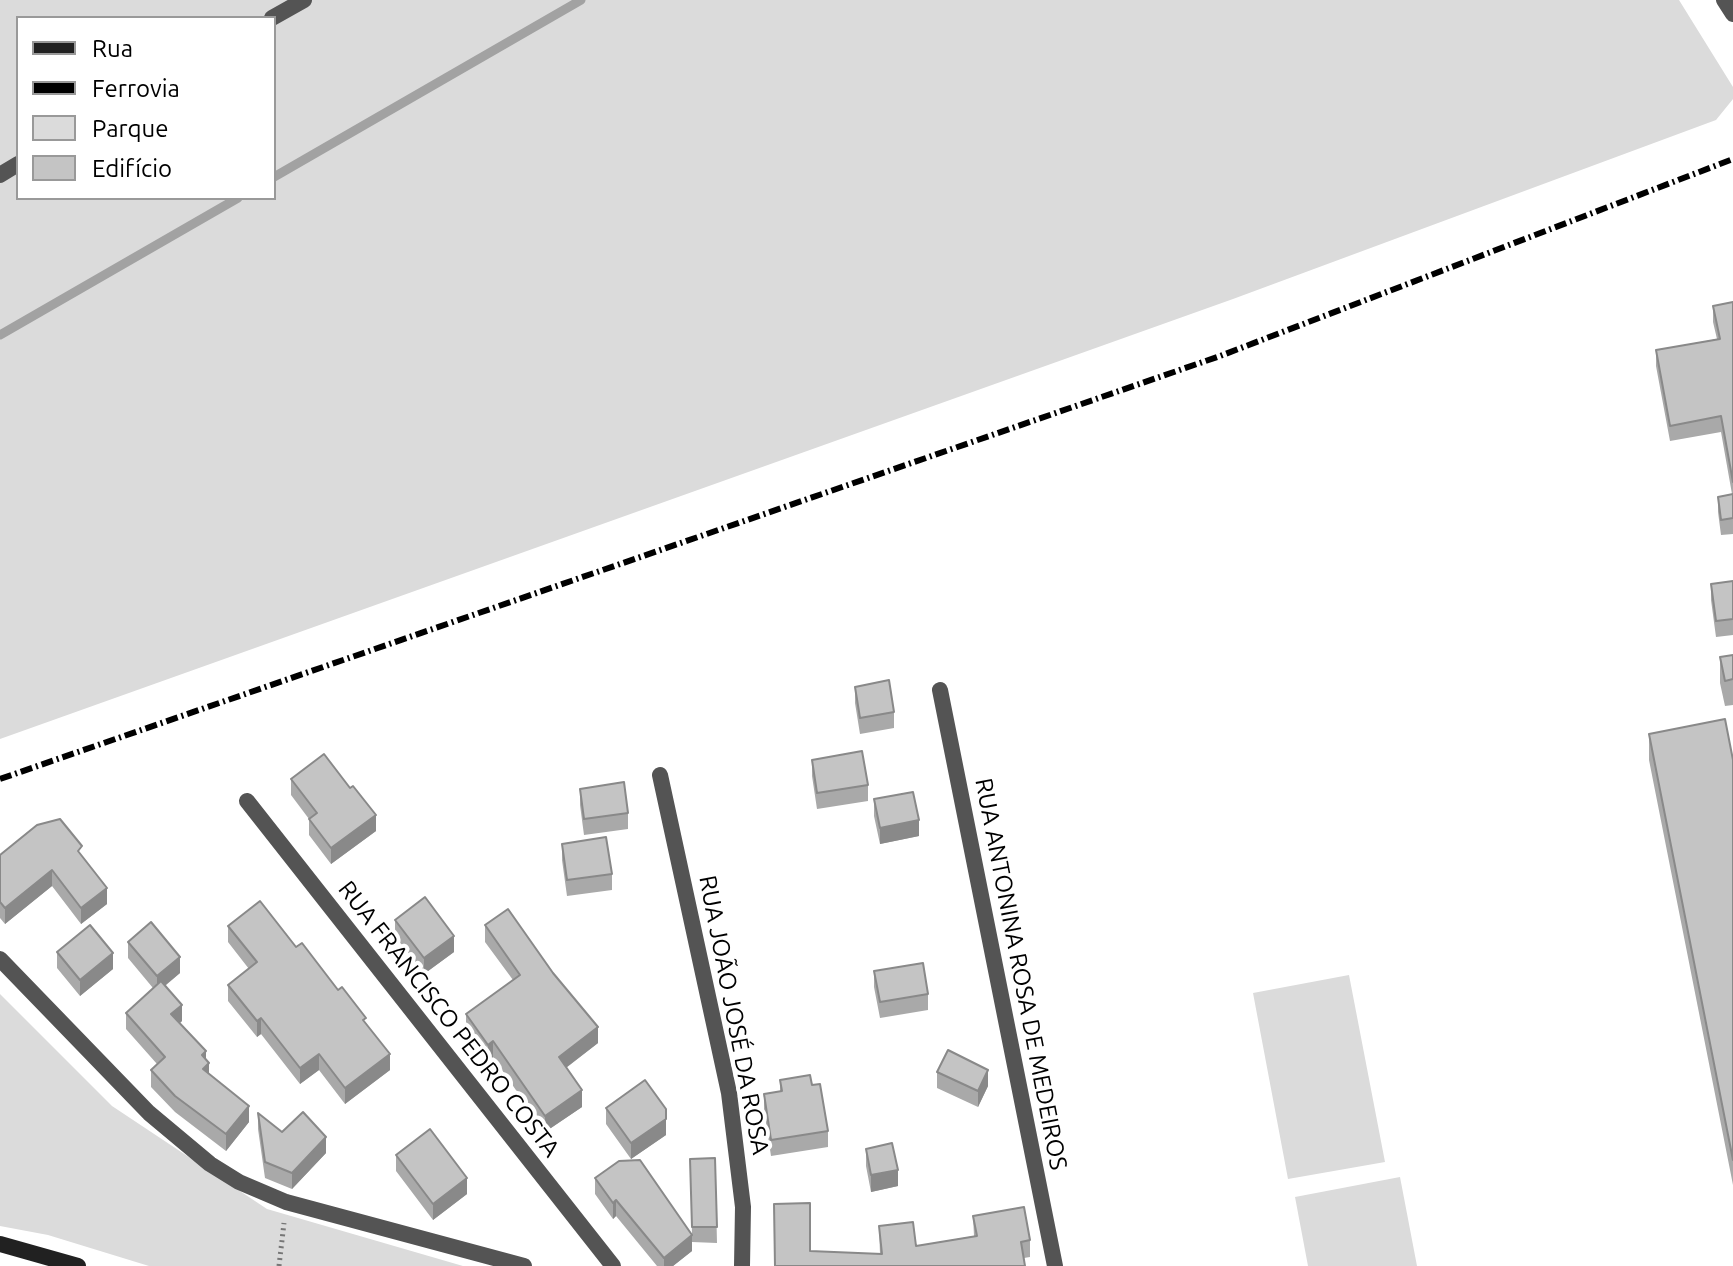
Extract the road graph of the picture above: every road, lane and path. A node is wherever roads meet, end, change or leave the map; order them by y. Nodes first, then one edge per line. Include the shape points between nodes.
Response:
1 (304, 0) edge
2 (1724, 0) edge
3 (1733, 14) edge
4 (276, 16) edge
5 (940, 690) dead end
6 (660, 775) dead end
7 (247, 801) dead end
8 (0, 959) edge
9 (286, 1202) junction
10 (0, 1244) edge
11 (78, 1266) edge
12 (279, 1266) edge
13 (524, 1266) edge
14 (613, 1266) edge
15 (742, 1266) edge
16 (1055, 1266) edge

1 - 4 street
2 - 3 street
5 - 16 street, RUA ANTONINA ROSA DE MEDEIROS
6 - 15 street, RUA JOÃO JOSÉ DA ROSA via 729,1093 743,1207
7 - 14 street, RUA FRANCISCO PEDRO COSTA
8 - 9 street via 178,1138 239,1182
9 - 12 path
9 - 13 street
10 - 11 main road

